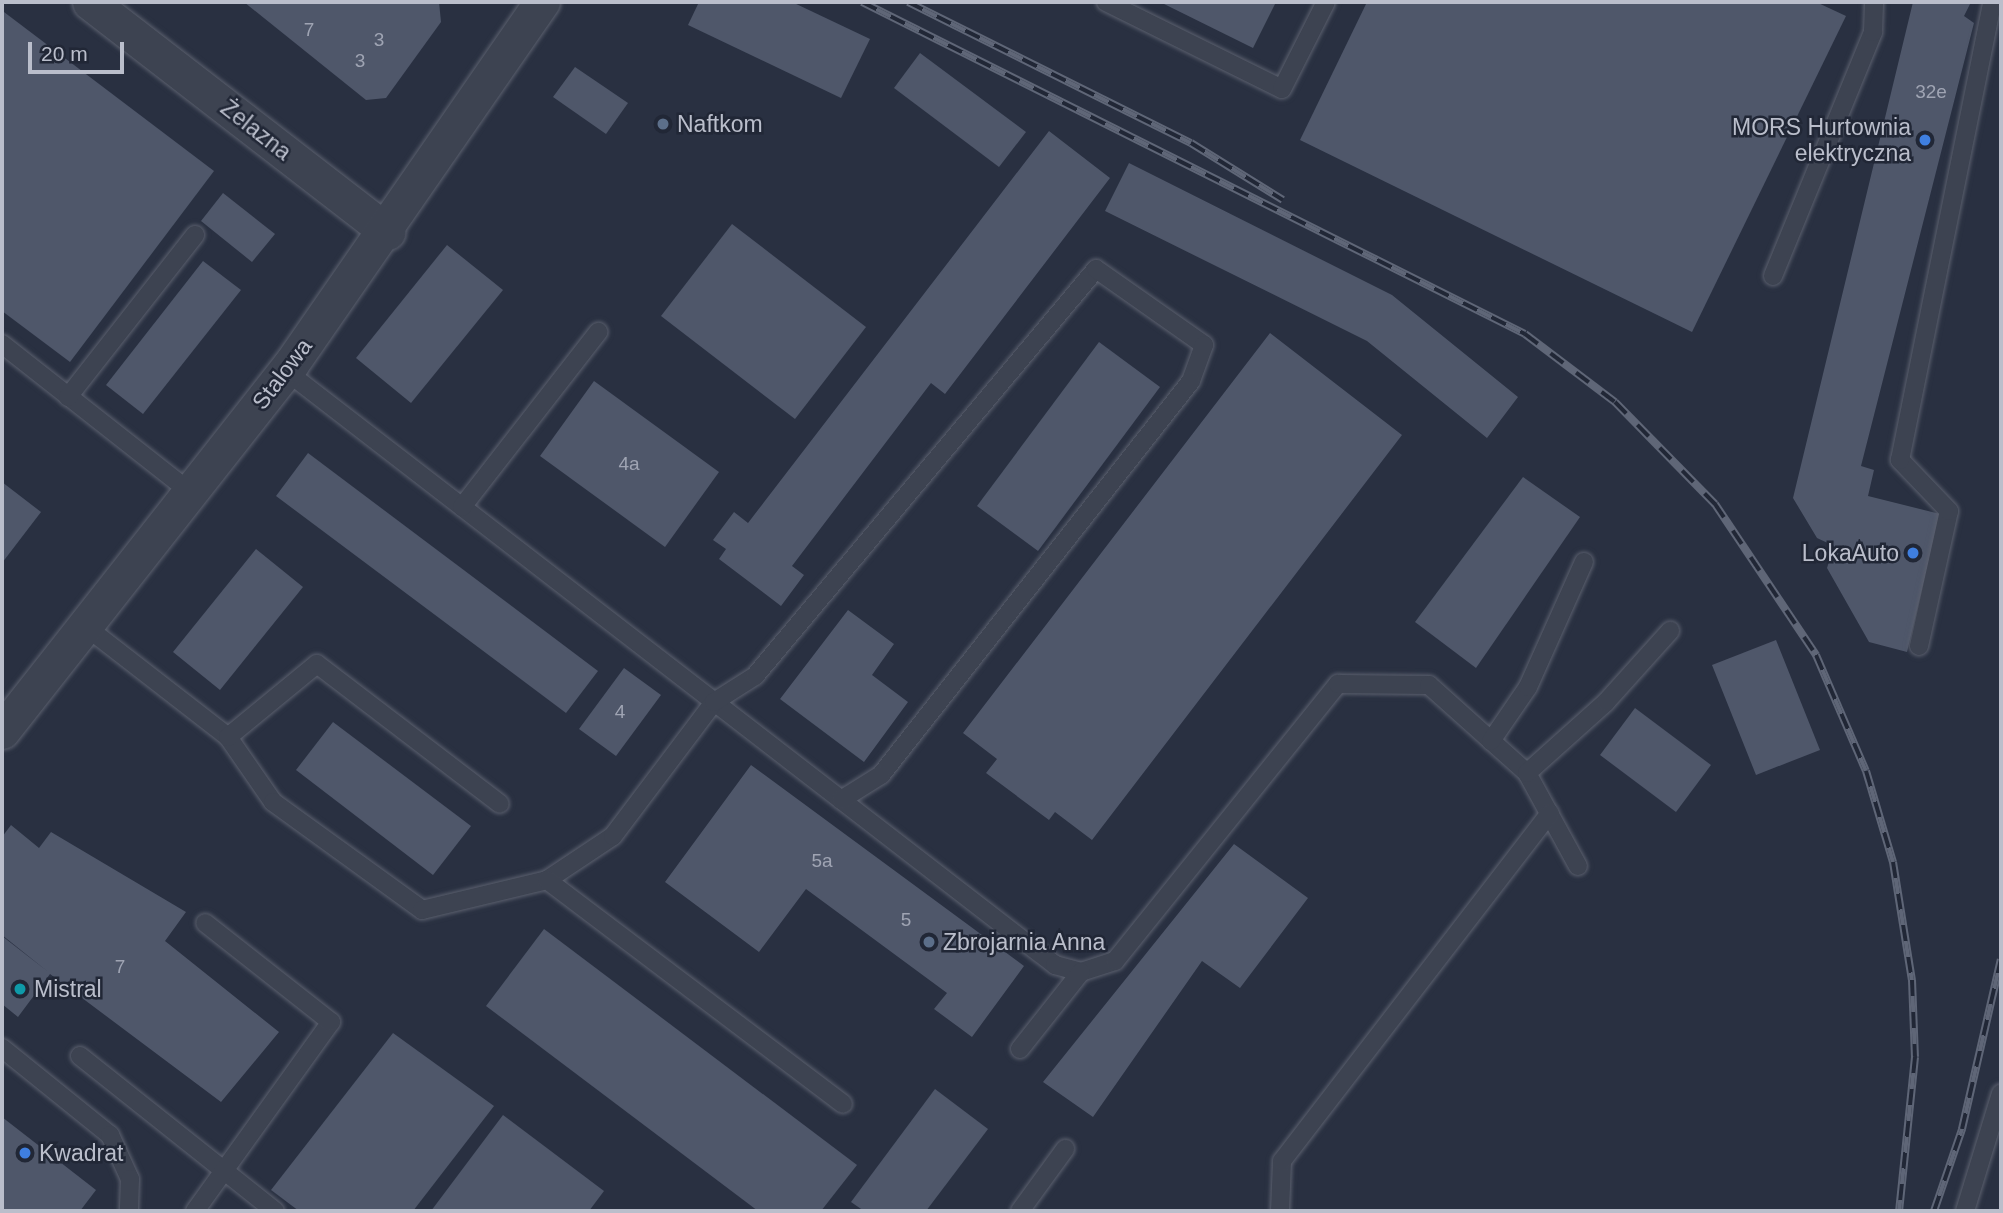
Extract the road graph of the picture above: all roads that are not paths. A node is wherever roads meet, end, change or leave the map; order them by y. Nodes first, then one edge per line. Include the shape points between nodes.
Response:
1 (90, 2) edge
2 (542, 2) edge
3 (1107, 2) edge
4 (1326, 2) edge
5 (1874, 2) edge
6 (1992, 2) edge
7 (388, 232) junction
8 (195, 235) dead end
9 (1773, 276) dead end
10 (598, 332) dead end
11 (2, 344) edge
12 (285, 370) junction
13 (68, 397) junction
14 (190, 492) junction
15 (462, 507) junction
16 (1584, 562) dead end
17 (85, 626) junction
18 (1670, 631) dead end
19 (1919, 646) dead end
20 (714, 702) junction
21 (2, 731) edge
22 (228, 737) junction
23 (1491, 741) junction
24 (1527, 773) junction
25 (841, 800) junction
26 (500, 804) dead end
27 (1550, 813) junction
28 (1578, 866) dead end
29 (547, 880) junction
30 (205, 923) dead end
31 (1081, 972) junction
32 (2, 1048) edge
33 (1020, 1049) dead end
34 (80, 1056) dead end
35 (2001, 1093) edge
36 (843, 1104) dead end
37 (1065, 1149) dead end
38 (224, 1171) junction
39 (129, 1211) edge
40 (195, 1211) edge
41 (275, 1211) edge
42 (1020, 1211) edge
43 (1280, 1211) edge
44 (1965, 1211) edge

1 - 7 street, Żelazna
2 - 7 street, Stalowa
3 - 4 lane via 1282,89
5 - 9 lane via 1873,32
6 - 19 lane via 1900,460 1949,511
7 - 12 street, Stalowa
8 - 13 lane
10 - 15 lane
11 - 13 lane
12 - 14 street, Stalowa
12 - 15 lane
13 - 14 lane
14 - 17 street, Stalowa
15 - 20 lane
16 - 23 lane via 1528,687
17 - 21 street, Stalowa
17 - 22 lane
18 - 24 lane via 1606,702
20 - 25 lane
20 - 25 lane via 755,676 1096,270 1204,345 1191,381 881,775
20 - 29 lane via 613,836
22 - 26 lane via 317,664
22 - 29 lane via 273,802 422,910
23 - 24 lane
23 - 31 lane via 1429,685 1338,684 1115,961
24 - 27 lane
25 - 31 lane via 1055,965
27 - 28 lane
27 - 43 lane via 1282,1161
29 - 36 lane
30 - 38 lane via 331,1022
31 - 33 lane
32 - 39 lane via 110,1135 130,1180
34 - 38 lane
35 - 44 lane
37 - 42 lane
38 - 40 lane
38 - 41 lane

